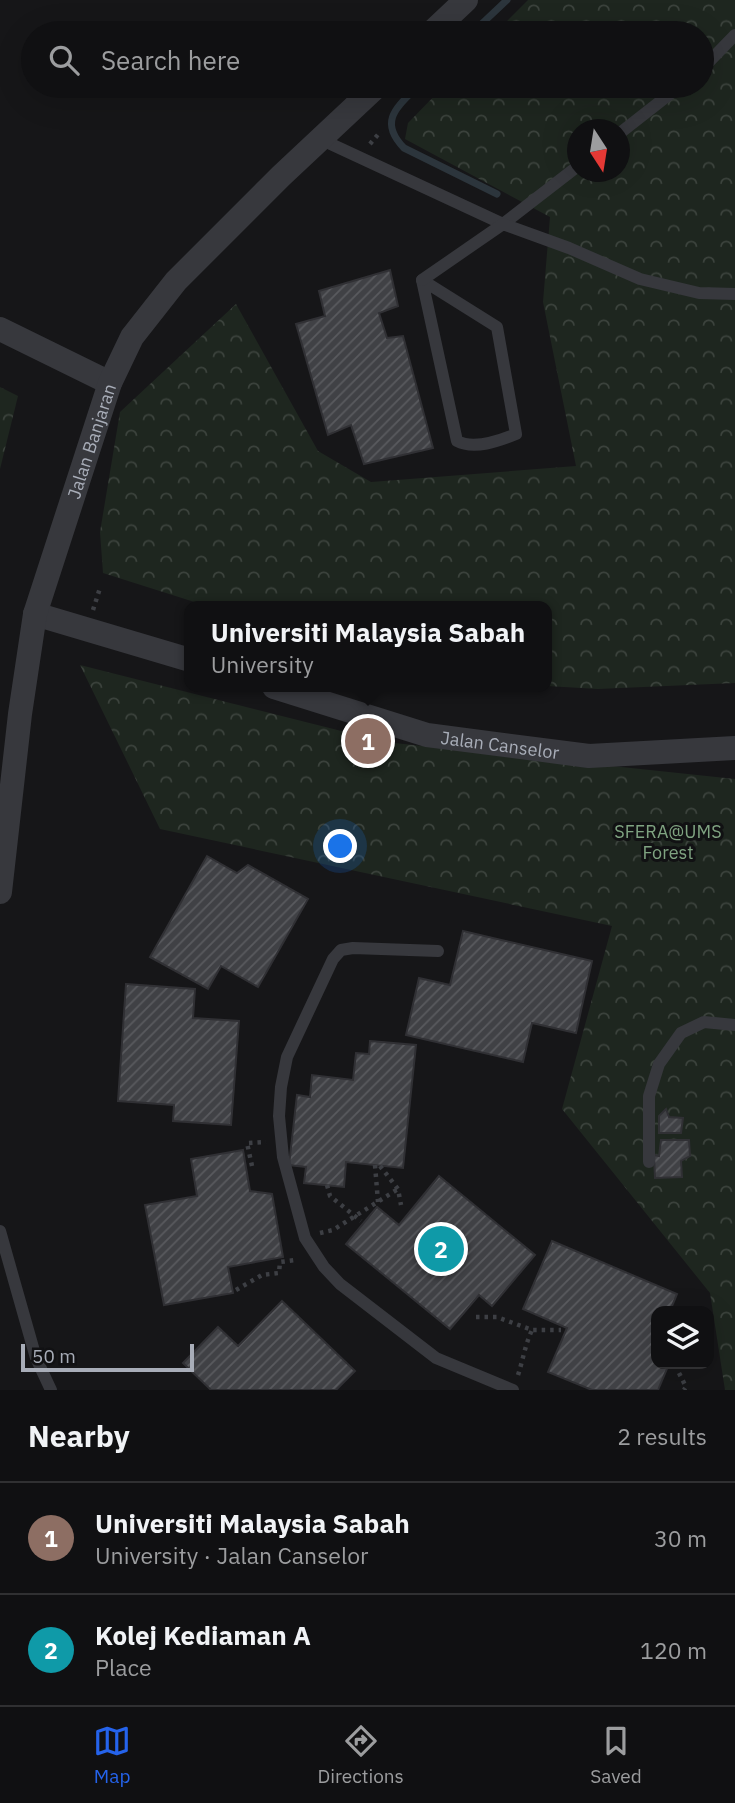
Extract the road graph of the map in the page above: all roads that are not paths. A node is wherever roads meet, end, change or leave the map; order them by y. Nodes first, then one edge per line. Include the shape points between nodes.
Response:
1 (466, 0) edge
2 (444, 21) edge
3 (735, 36) edge
4 (714, 57) edge
5 (364, 98) edge
6 (665, 98) edge
7 (630, 125) edge
8 (320, 139) junction
9 (567, 175) edge
10 (503, 224) junction
11 (422, 280) junction
12 (735, 294) edge
13 (0, 329) edge
14 (110, 383) junction
15 (35, 614) junction
16 (184, 658) edge
17 (290, 692) edge
18 (735, 748) edge
19 (0, 892) edge
20 (438, 951) dead end
21 (735, 1025) edge
22 (649, 1162) dead end
23 (0, 1231) edge
24 (515, 1385) edge
25 (51, 1390) edge

1 - 2 street
3 - 4 lane
5 - 8 street, Jalan Banjaran
6 - 7 lane
8 - 10 lane
8 - 14 street, Jalan Banjaran via 176,281 132,337
9 - 10 lane
10 - 11 lane
10 - 12 lane via 640,279 699,293
11 - 11 lane via 497,327 516,434 499,442 465,445 457,441
13 - 14 street
14 - 15 street, Jalan Banjaran
15 - 16 street
15 - 19 street, Jalan Banjaran
17 - 18 street, Jalan Canselor via 427,735 589,756
20 - 24 lane via 353,948 341,950 333,959 288,1058 279,1116 283,1157 305,1238 340,1284 436,1358
21 - 22 lane via 704,1023 681,1033 659,1064 649,1096
23 - 25 lane via 36,1358

